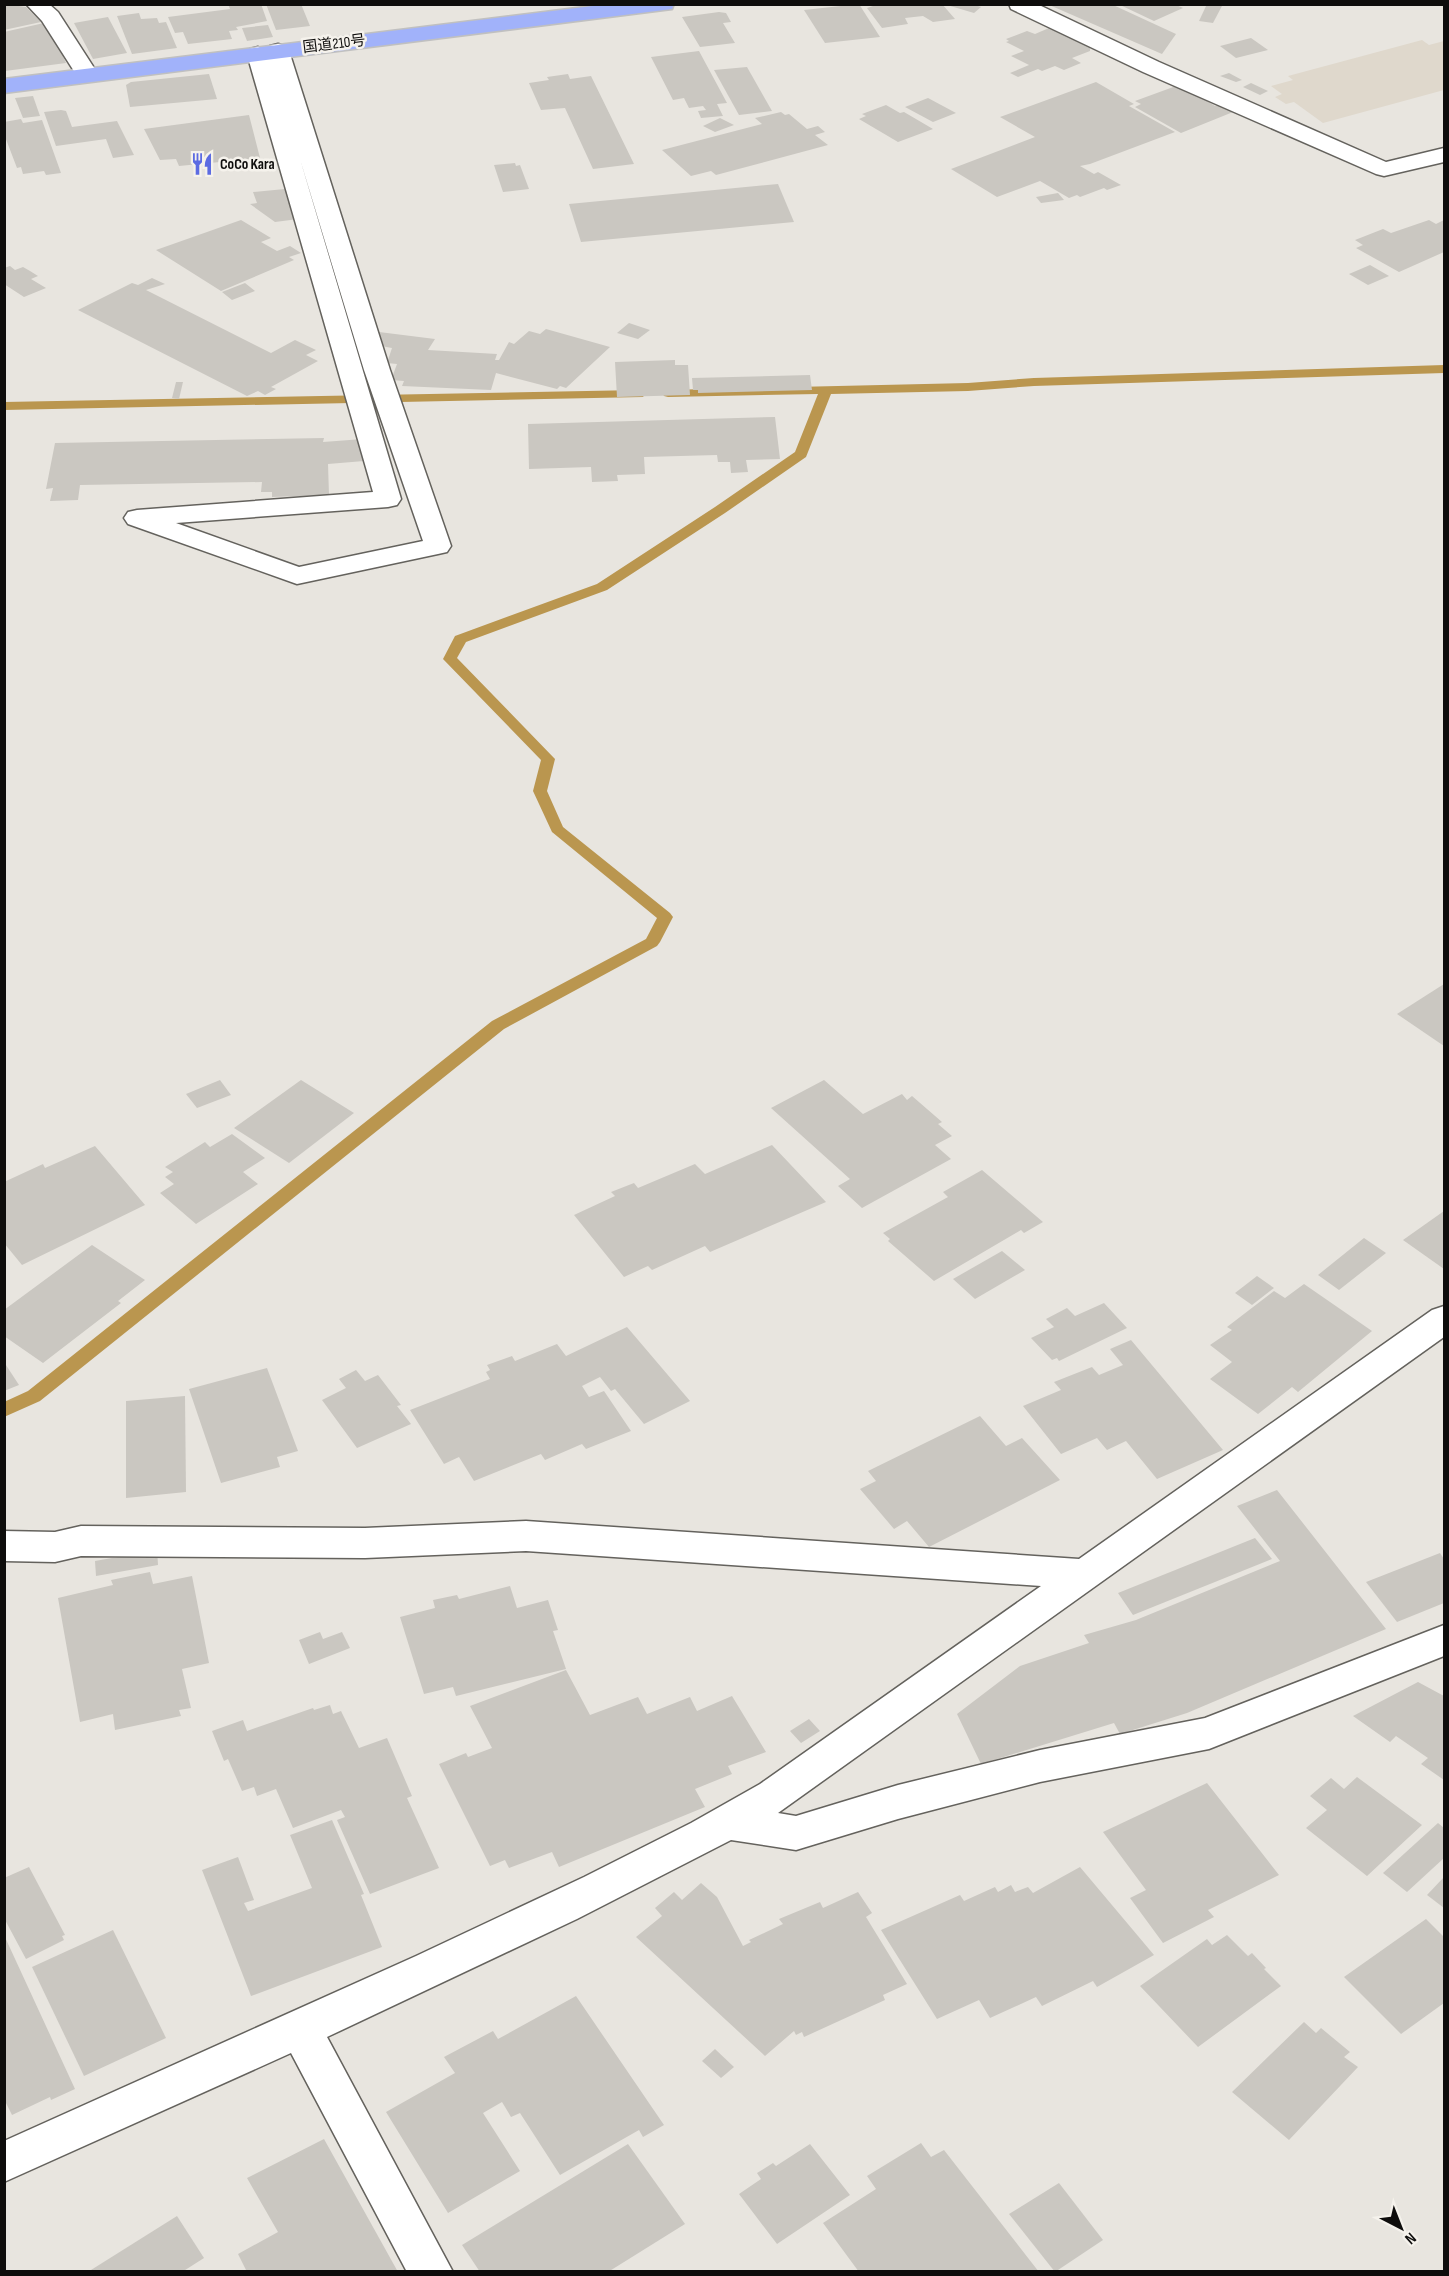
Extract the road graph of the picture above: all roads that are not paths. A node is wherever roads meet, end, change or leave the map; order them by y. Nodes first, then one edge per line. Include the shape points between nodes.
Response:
1 (36, 4) edge
2 (664, 4) edge
3 (1019, 4) edge
4 (268, 52) junction
5 (87, 74) junction
6 (4, 86) edge
7 (1444, 155) edge
8 (1410, 163) junction
9 (1444, 179) edge
10 (1444, 1319) edge
11 (4, 1546) edge
12 (1084, 1574) junction
13 (1444, 1640) edge
14 (729, 1823) junction
15 (301, 2030) junction
16 (4, 2162) edge
17 (431, 2271) edge

1 - 5 street via 50,17
2 - 4 highway, 国道210号
3 - 8 street via 1151,67 1384,169
4 - 4 street via 388,500 138,518 297,576 438,546
4 - 5 highway, 国道210号
5 - 6 highway, 国道210号
7 - 8 street
8 - 9 street
10 - 12 street
11 - 12 street via 55,1546 81,1541 365,1543 526,1536
12 - 14 street via 774,1796
13 - 14 street via 1209,1733 1040,1766 897,1802 796,1833
14 - 15 street via 567,1905
15 - 16 street
15 - 17 street

